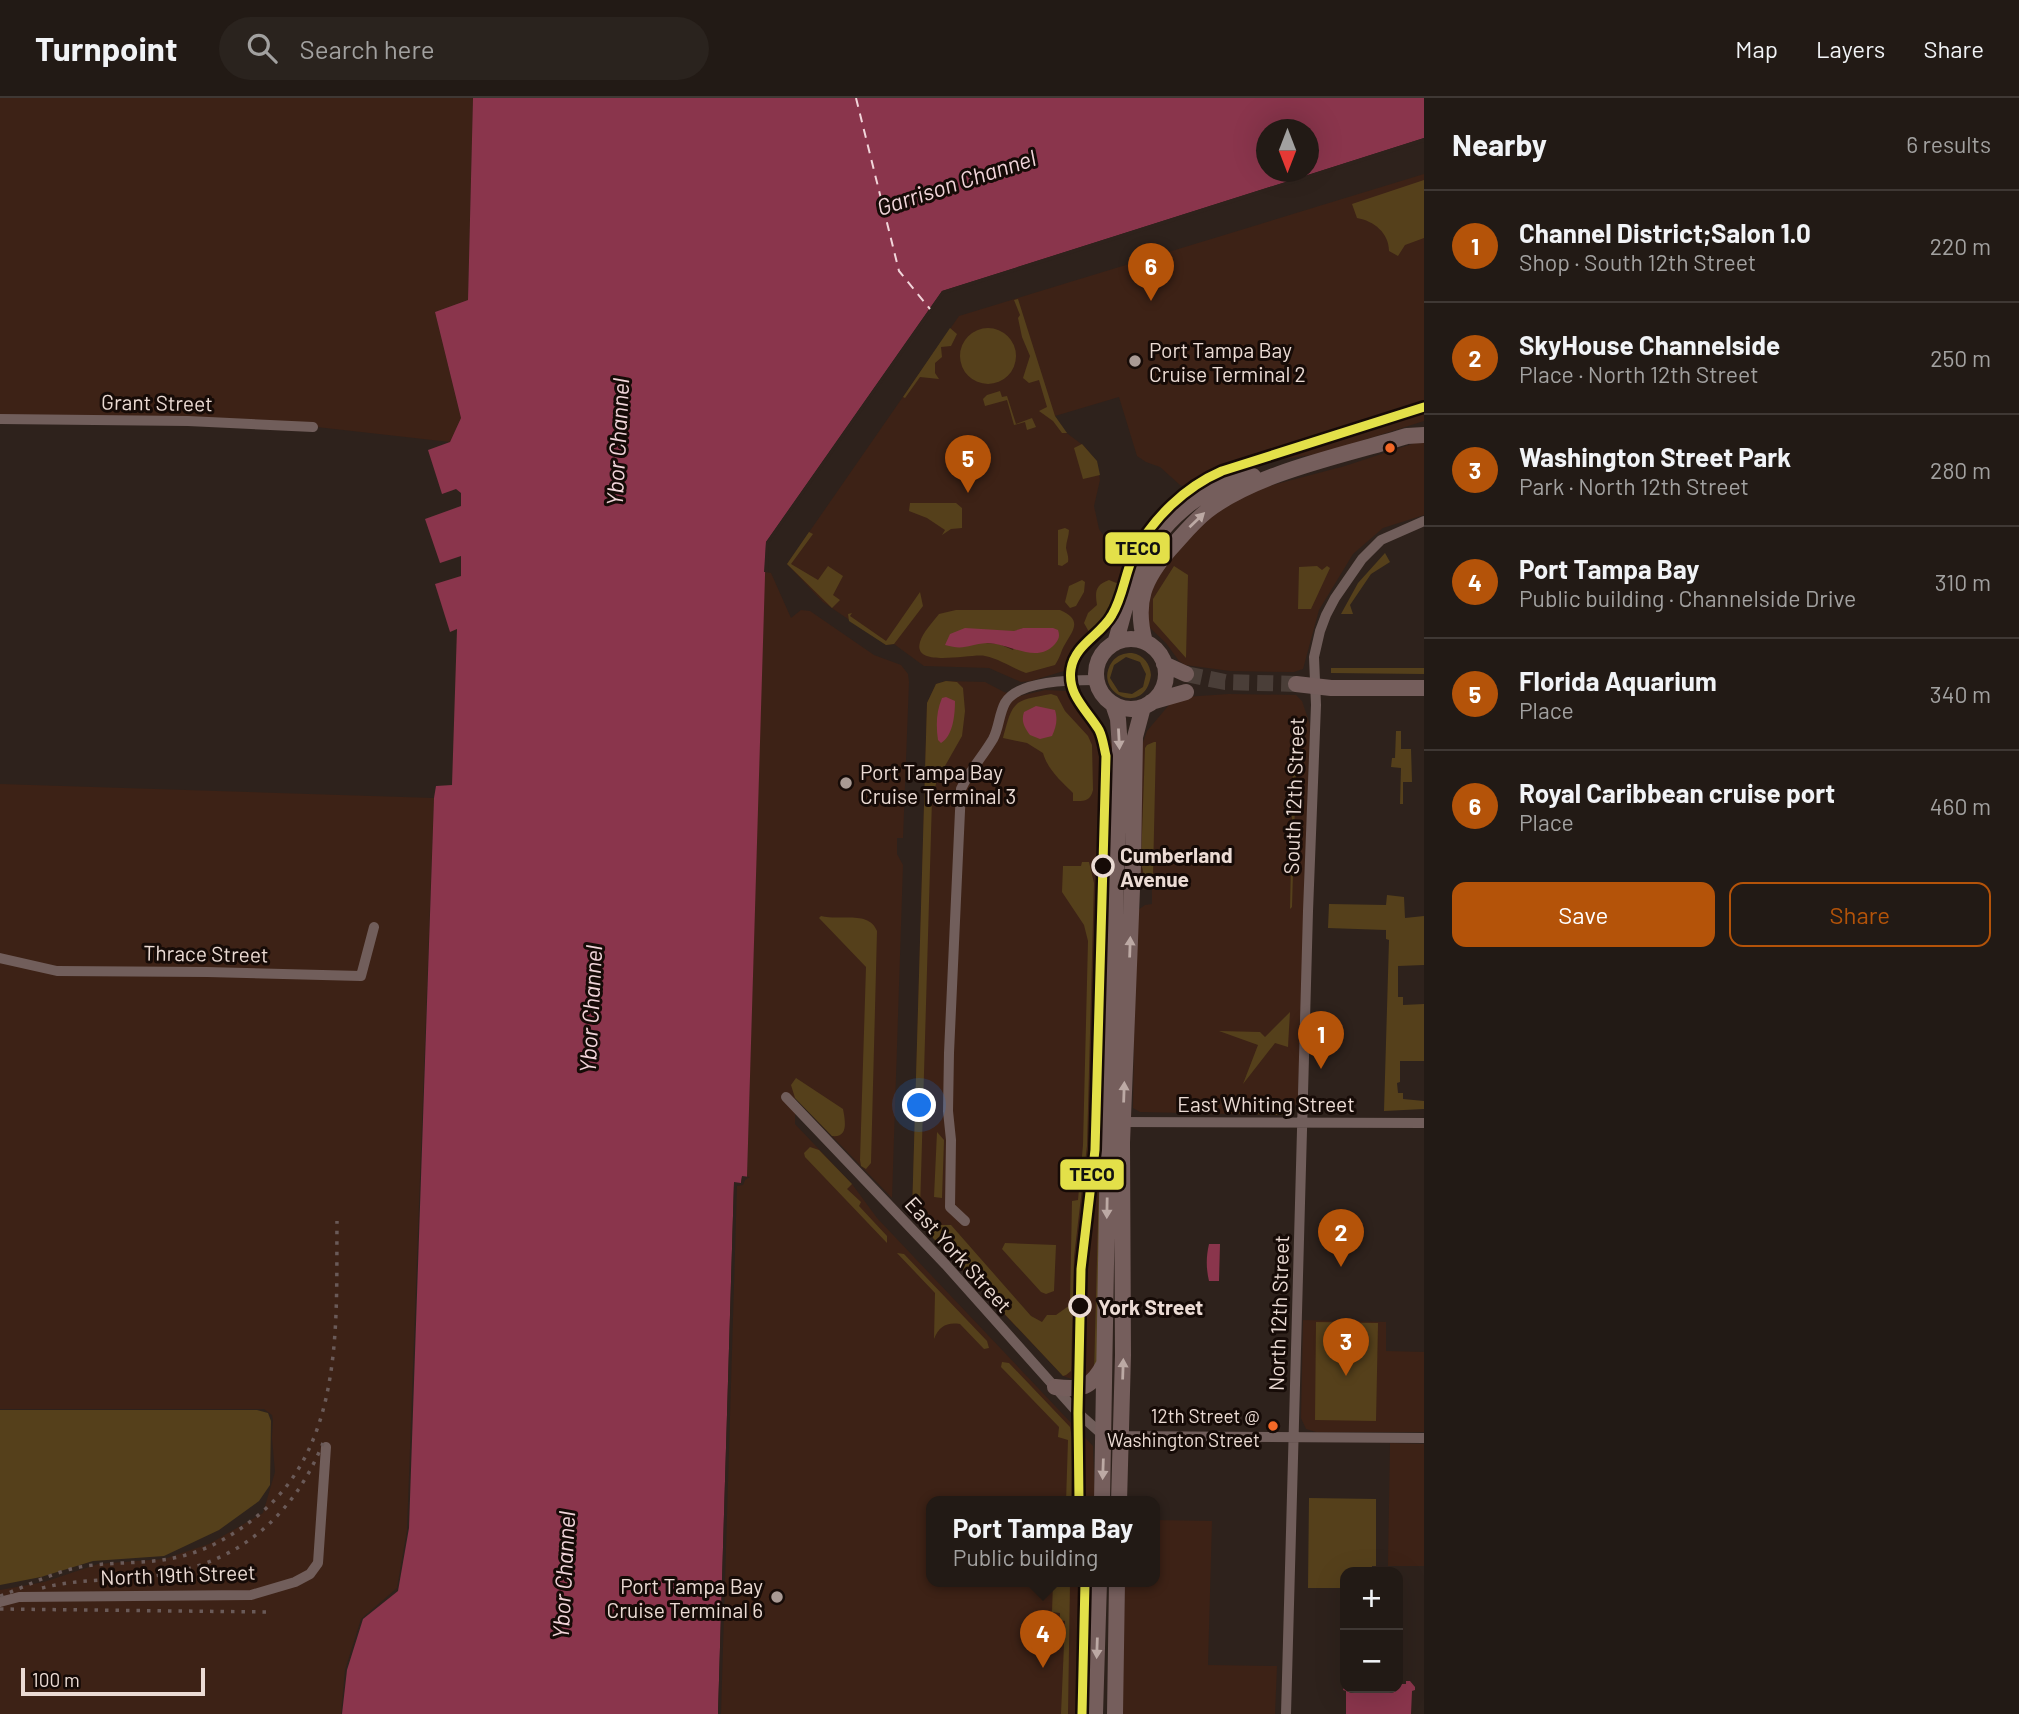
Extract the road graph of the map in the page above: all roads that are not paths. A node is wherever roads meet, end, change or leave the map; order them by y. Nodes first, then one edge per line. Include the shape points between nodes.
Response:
1 (0, 419) edge
2 (1424, 426) edge
3 (313, 427) dead end
4 (1424, 435) edge
5 (1407, 436) junction
6 (1266, 478) junction
7 (1424, 521) edge
8 (1145, 642) junction
9 (1115, 643) junction
10 (1164, 664) junction
11 (1186, 674) tunnel mouth
12 (1096, 680) junction
13 (1296, 684) tunnel mouth
14 (1314, 687) junction
15 (1424, 688) edge
16 (1186, 692) tunnel mouth
17 (1113, 704) junction
18 (1147, 704) junction
19 (374, 927) dead end
20 (0, 958) edge
21 (786, 1097) dead end
22 (1116, 1122) junction
23 (1302, 1122) junction
24 (1424, 1123) edge
25 (965, 1221) dead end
26 (1105, 1362) junction
27 (1055, 1387) junction
28 (1104, 1436) junction
29 (1121, 1437) junction
30 (1294, 1437) junction
31 (1424, 1438) edge
32 (326, 1447) dead end
33 (1102, 1496) edge
34 (1119, 1496) edge
35 (1099, 1587) edge
36 (1117, 1587) edge
37 (0, 1602) edge
38 (1095, 1714) edge
39 (1115, 1714) edge
40 (1286, 1714) edge

1 - 3 street, Grant Street
2 - 5 main road
4 - 5 main road
5 - 6 main road
8 -> 6 main road via 1142,599 1152,570 1208,510
6 - 9 main road via 1251,476 1213,488 1181,511 1143,559
7 - 14 street, South 12th Street via 1374,545 1348,577 1320,631
8 - 9 main road via 1124,639
8 - 10 main road
9 - 12 main road via 1101,654
10 - 11 main road
10 - 18 main road via 1164,685
12 - 17 main road
12 - 25 street via 1045,683 1010,697 994,738 961,789 948,1111 950,1207
13 - 14 main road
14 - 15 main road
14 - 23 street, South 12th Street
16 - 18 main road
17 - 18 main road via 1122,708
17 -> 22 main road via 1120,749
22 -> 18 main road via 1133,864 1135,737
19 - 20 street, Thrace Street via 361,976 57,971
21 - 27 street, East York Street
22 - 23 street, East Whiting Street
22 -> 26 main road
29 -> 22 main road via 1124,1322
23 - 24 street, East Whiting Street
23 - 30 street, North 12th Street
26 - 27 main road via 1090,1384 1078,1389
26 - 28 main road
27 - 28 street, East York Street
28 - 29 street
28 -> 33 main road
29 - 30 street
29 - 34 main road
30 - 31 street
30 - 40 street, North 12th Street
32 - 37 street, North 19th Street via 318,1563 295,1582 251,1595 19,1597
35 -> 38 main road
36 - 39 main road

